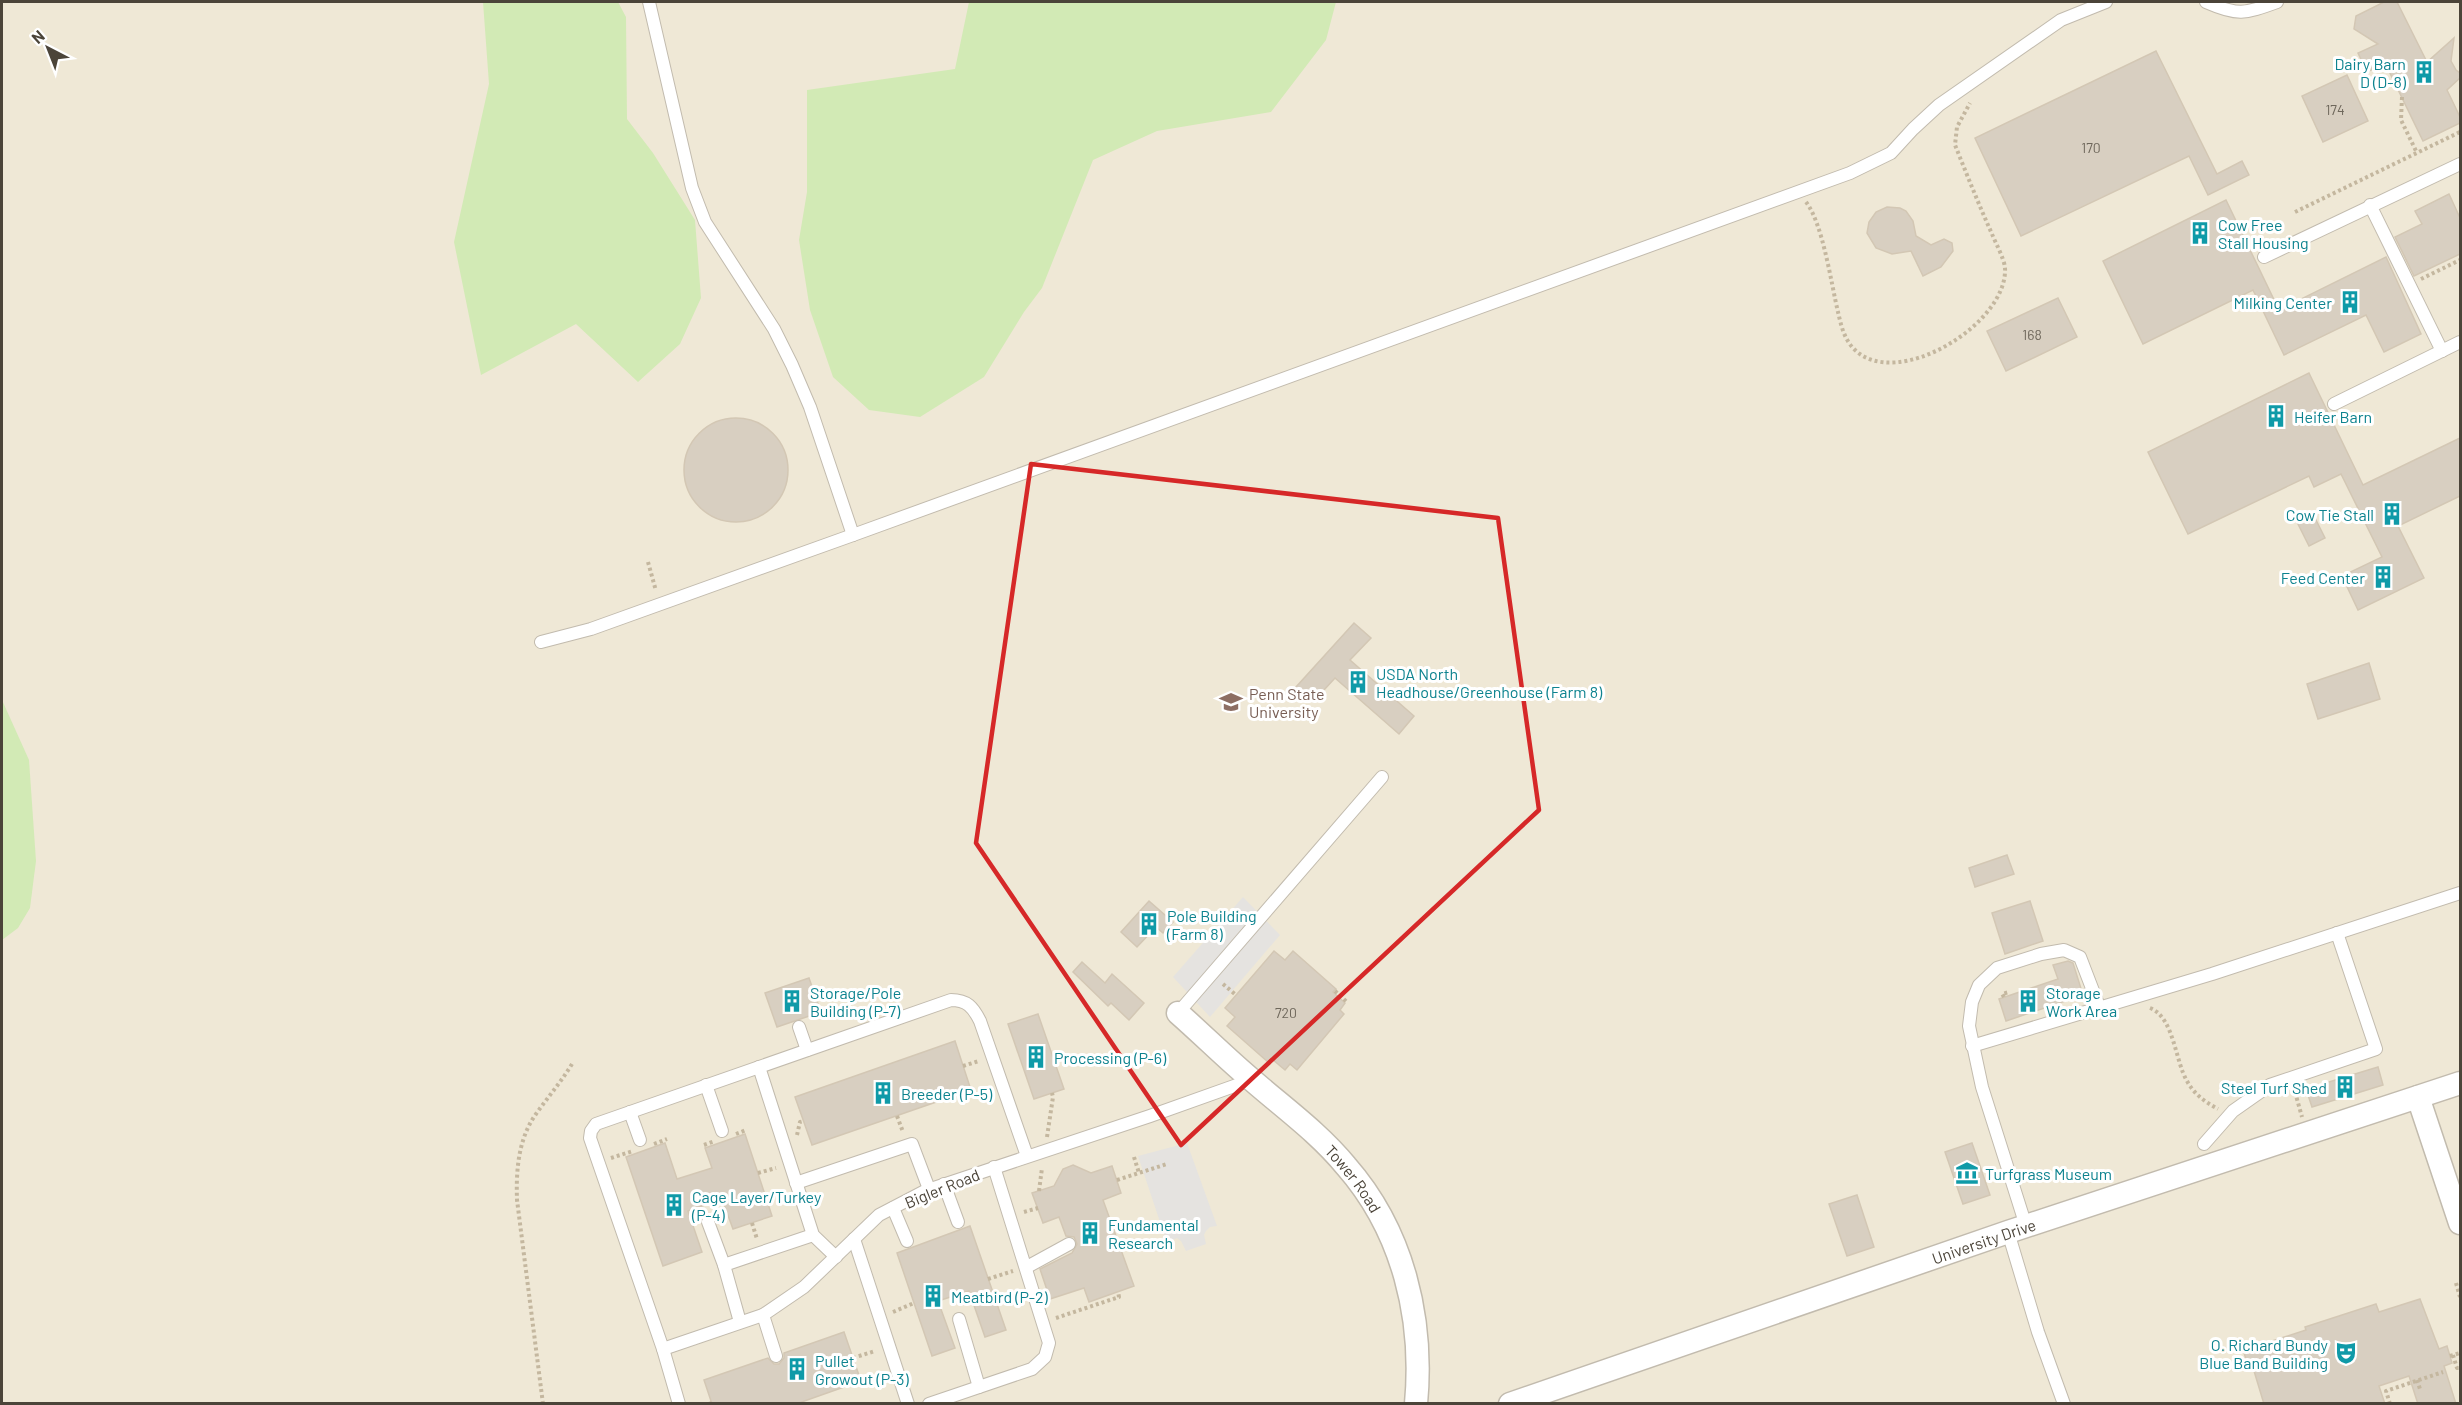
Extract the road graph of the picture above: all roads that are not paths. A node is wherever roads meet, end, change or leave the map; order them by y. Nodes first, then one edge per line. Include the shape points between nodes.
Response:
1 (649, 2) edge
2 (2106, 2) edge
3 (2206, 2) edge
4 (2277, 2) edge
5 (2460, 164) edge
6 (2370, 205) junction
7 (2264, 257) dead end
8 (2460, 342) edge
9 (2442, 351) junction
10 (2334, 404) dead end
11 (853, 535) junction
12 (541, 642) dead end
13 (1382, 777) dead end
14 (2460, 893) edge
15 (2337, 933) junction
16 (2100, 1008) junction
17 (1178, 1013) joint
18 (799, 1028) dead end
19 (1972, 1046) junction
20 (807, 1050) junction
21 (759, 1067) junction
22 (1251, 1080) junction
23 (2460, 1083) edge
24 (706, 1085) junction
25 (2418, 1097) junction
26 (630, 1112) junction
27 (722, 1131) dead end
28 (640, 1140) dead end
29 (2204, 1144) dead end
30 (1028, 1156) junction
31 (994, 1167) junction
32 (796, 1183) junction
33 (944, 1184) junction
34 (929, 1189) junction
35 (893, 1208) junction
36 (708, 1222) dead end
37 (958, 1222) dead end
38 (2460, 1223) edge
39 (2017, 1229) junction
40 (813, 1235) junction
41 (854, 1239) junction
42 (907, 1241) dead end
43 (1069, 1244) dead end
44 (836, 1257) junction
45 (724, 1265) junction
46 (1027, 1267) junction
47 (764, 1315) junction
48 (959, 1319) dead end
49 (741, 1322) junction
50 (663, 1349) junction
51 (776, 1356) dead end
52 (979, 1387) junction
53 (679, 1404) edge
54 (908, 1404) edge
55 (929, 1404) edge
56 (1416, 1404) edge
57 (1510, 1404) edge
58 (2064, 1404) edge

1 - 11 lane via 692,188 705,222 774,329 792,365
2 - 11 lane via 2061,20 1939,105 1891,153 1850,173
3 - 4 lane via 2247,13
5 - 6 lane
6 - 7 lane
6 - 9 lane
8 - 9 lane
9 - 10 lane
11 - 12 lane via 591,629
13 - 17 lane
14 - 15 lane
15 - 16 lane
15 - 29 lane via 2376,1049 2270,1085 2229,1114
16 - 19 lane
16 - 19 lane via 2080,957 2064,950 2041,954 1997,968 1979,985 1969,1026
17 - 22 street, Tower Road
18 - 20 lane
19 - 39 lane
20 - 21 lane
20 - 30 lane via 951,1000 962,1000 981,1021
21 - 24 lane
21 - 32 lane
22 - 30 lane, Bigler Road
22 - 56 street, Tower Road via 1323,1140 1347,1166 1386,1225 1400,1258 1414,1311
23 - 25 street, University Drive
24 - 26 lane
24 - 27 lane
25 - 38 street
25 - 39 street, University Drive
26 - 28 lane
26 - 50 lane via 596,1124 590,1138
30 - 31 lane, Bigler Road
31 - 33 lane, Bigler Road
31 - 46 lane
32 - 34 lane via 912,1144
32 - 40 lane
33 - 34 lane, Bigler Road
33 - 37 lane
34 - 35 lane, Bigler Road
35 - 41 lane, Bigler Road via 879,1215
35 - 42 lane
36 - 45 lane
39 - 57 street, University Drive
39 - 58 lane via 2038,1332
40 - 44 lane
40 - 45 lane
41 - 44 lane, Bigler Road
41 - 54 lane
43 - 46 lane
44 - 47 lane, Bigler Road via 804,1287
45 - 49 lane
46 - 52 lane via 1049,1343 1045,1357 1032,1369
47 - 49 lane, Bigler Road
47 - 51 lane
48 - 52 lane
49 - 50 lane, Bigler Road
50 - 53 lane
52 - 55 lane

